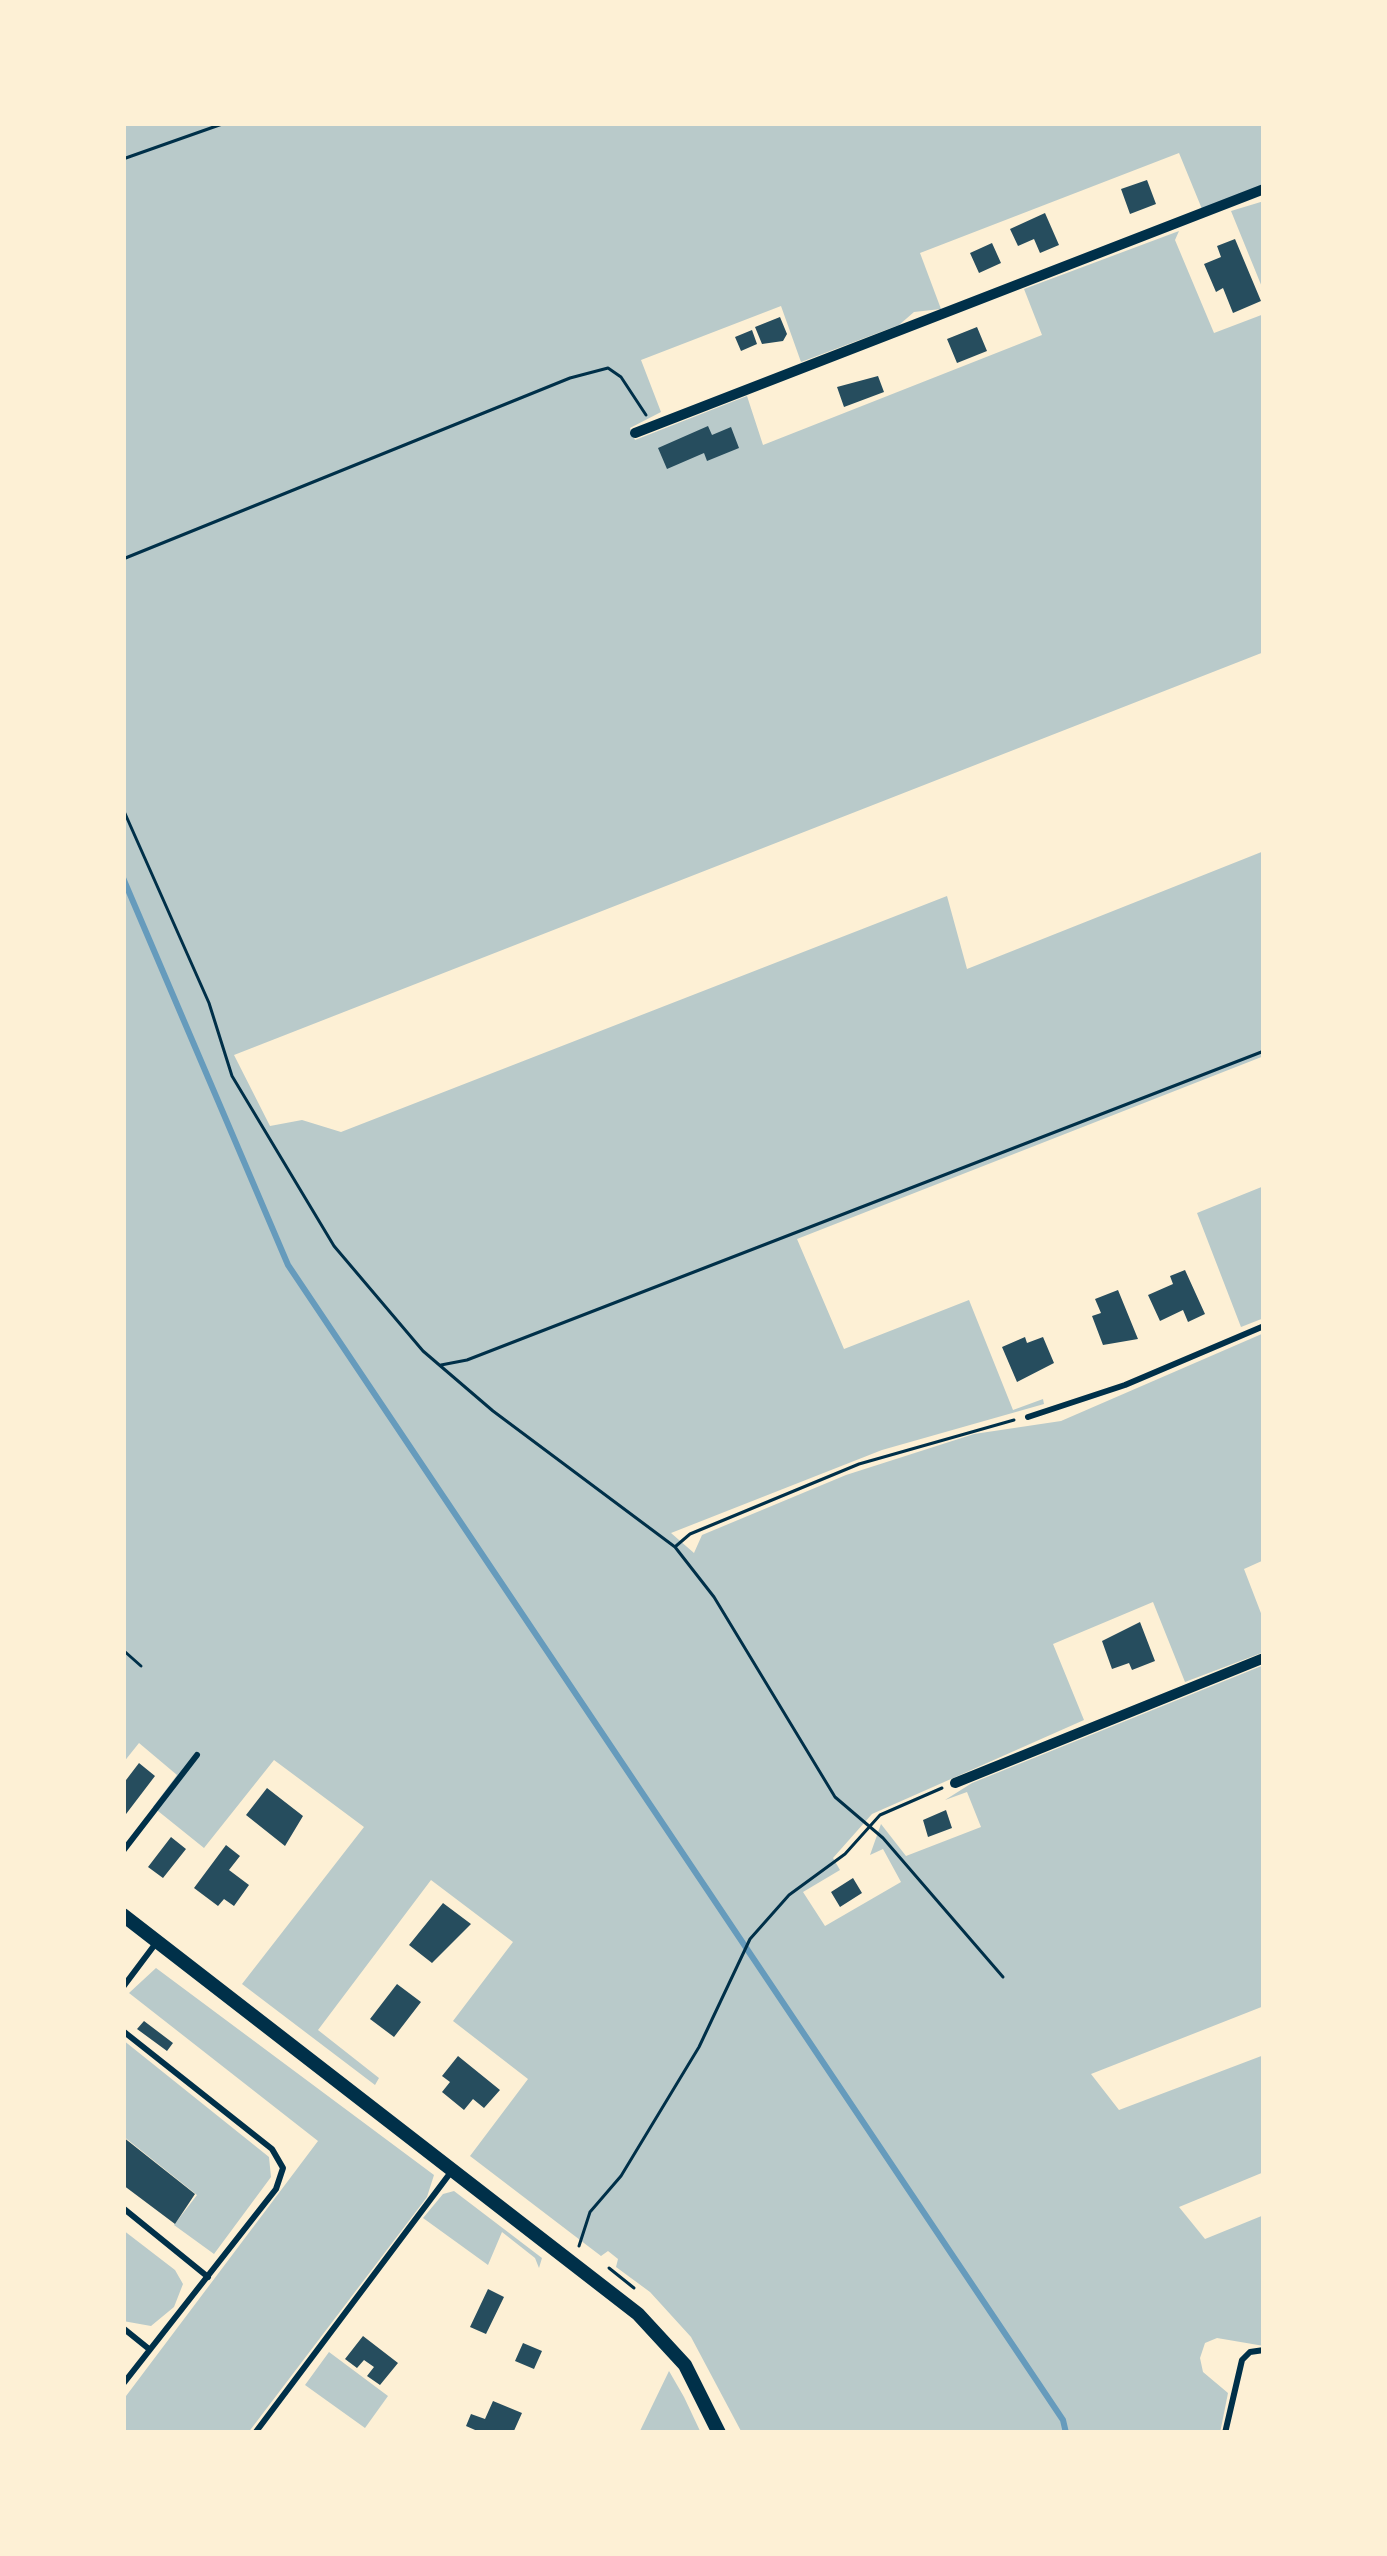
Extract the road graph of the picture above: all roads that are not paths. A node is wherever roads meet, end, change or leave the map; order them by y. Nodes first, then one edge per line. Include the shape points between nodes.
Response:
1 (1264, 189) edge
2 (635, 433) dead end
3 (1264, 1326) edge
4 (1028, 1417) road end
5 (1264, 1658) edge
6 (197, 1755) dead end
7 (955, 1783) road end
8 (123, 1851) edge
9 (123, 1915) edge
10 (156, 1943) junction
11 (123, 1987) edge
12 (123, 2031) edge
13 (453, 2170) junction
14 (123, 2208) edge
15 (208, 2277) junction
16 (123, 2328) edge
17 (149, 2349) junction
18 (1264, 2350) edge
19 (123, 2384) edge
20 (255, 2433) edge
21 (719, 2433) edge
22 (1225, 2433) edge

1 - 2 street
3 - 4 lane
5 - 7 street
6 - 8 lane
9 - 10 street
10 - 11 lane
10 - 13 street
12 - 15 lane via 272,2149 284,2168
13 - 20 lane
13 - 21 street via 666,2340
14 - 15 lane
15 - 17 lane
16 - 17 lane
17 - 19 lane
18 - 22 lane via 1242,2360

